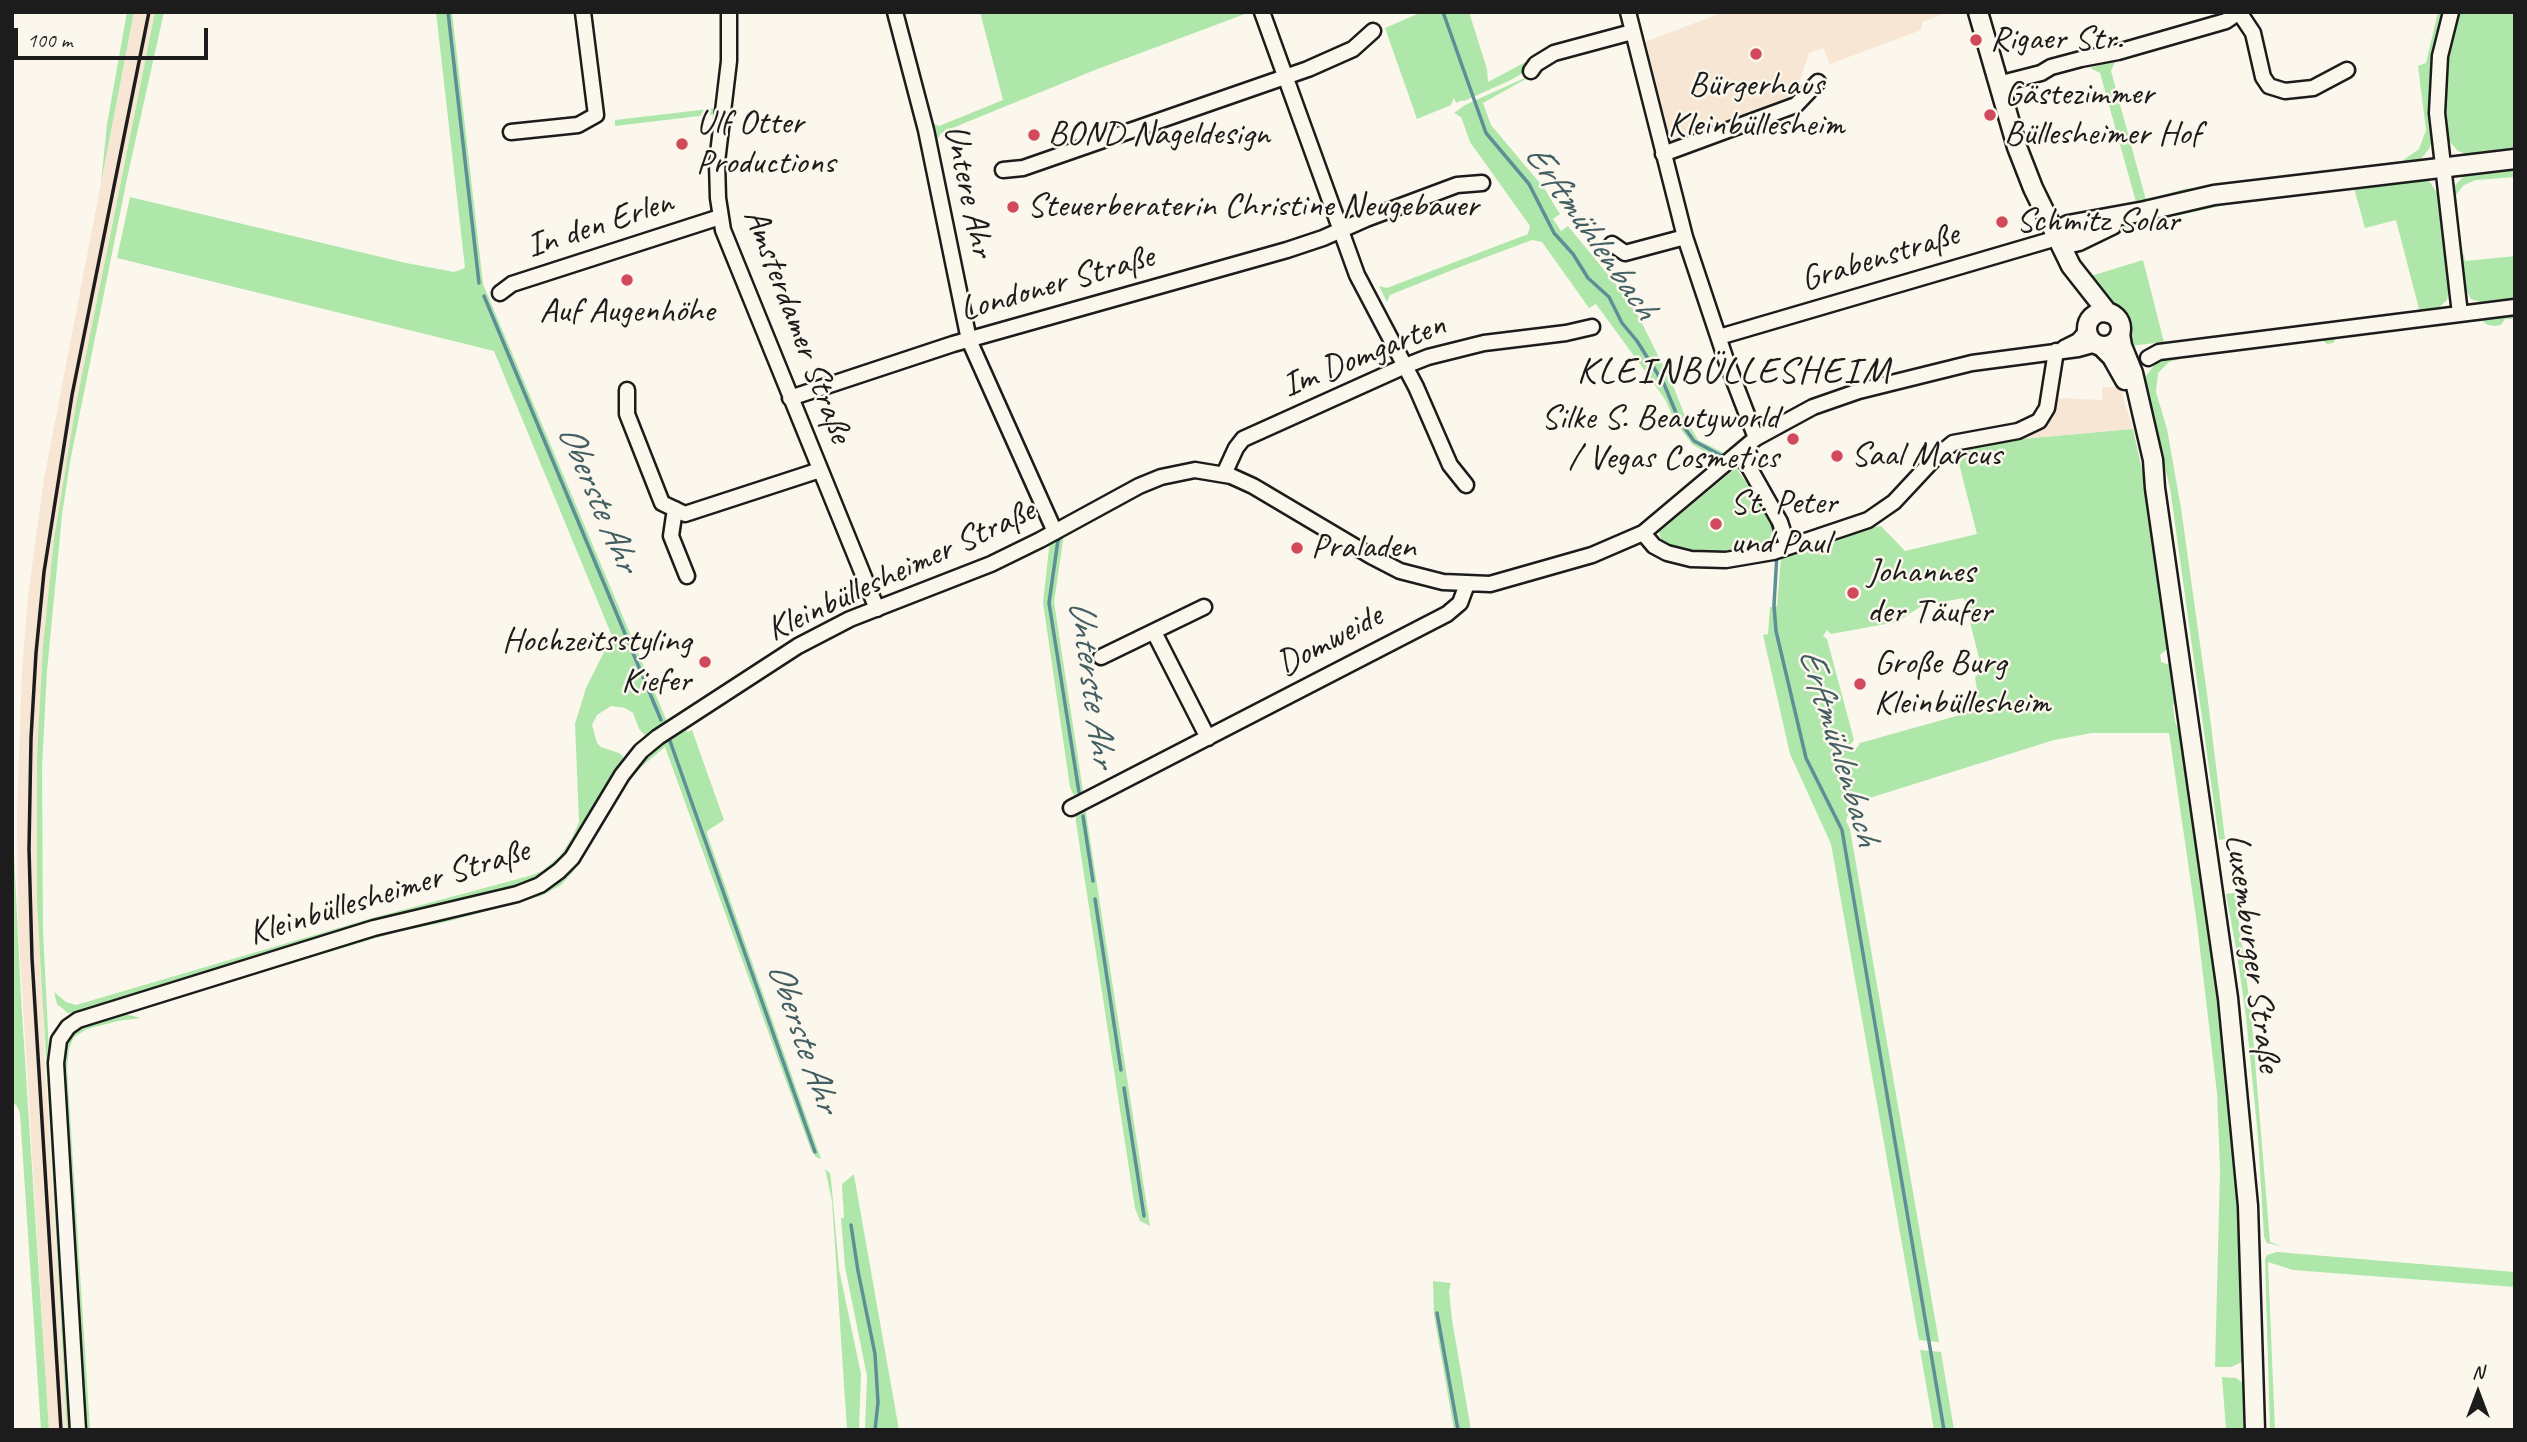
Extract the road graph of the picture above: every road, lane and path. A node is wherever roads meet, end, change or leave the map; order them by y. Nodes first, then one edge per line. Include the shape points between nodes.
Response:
1 (583, 12) edge
2 (729, 12) edge
3 (895, 12) edge
4 (1262, 12) edge
5 (1628, 12) edge
6 (1978, 12) edge
7 (2239, 12) edge
8 (2451, 12) edge
9 (1373, 31) dead end
10 (1632, 32) junction
11 (2347, 70) dead end
12 (1531, 71) dead end
13 (1285, 75) junction
14 (1818, 82) dead end
15 (1998, 84) junction
16 (511, 132) dead end
17 (1663, 154) junction
18 (2515, 159) edge
19 (2442, 167) junction
20 (1003, 170) dead end
21 (1482, 183) dead end
22 (720, 217) junction
23 (1341, 231) junction
24 (1685, 237) junction
25 (2057, 238) junction
26 (1612, 244) dead end
27 (2071, 266) junction
28 (500, 293) dead end
29 (2515, 307) edge
30 (2108, 313) junction
31 (2460, 314) junction
32 (1592, 327) dead end
33 (2120, 334) junction
34 (2093, 335) junction
35 (1719, 337) junction
36 (969, 340) junction
37 (2056, 351) junction
38 (2148, 358) dead end
39 (1405, 366) junction
40 (627, 390) dead end
41 (790, 398) junction
42 (1756, 438) junction
43 (1734, 459) junction
44 (820, 470) junction
45 (1224, 474) junction
46 (1466, 485) dead end
47 (2155, 488) junction
48 (675, 509) junction
49 (1055, 532) junction
50 (1643, 533) junction
51 (1781, 550) junction
52 (687, 576) dead end
53 (1467, 584) junction
54 (1205, 607) dead end
55 (877, 609) junction
56 (1154, 632) junction
57 (1101, 657) dead end
58 (1208, 738) junction
59 (1071, 808) dead end
60 (78, 1430) edge
61 (2255, 1430) edge

1 - 16 street via 596,115 578,125
2 - 22 street, Amsterdamer Straße via 729,61 717,162
3 - 36 street, Untere Ahr via 926,130
4 - 13 street
5 - 10 street
6 - 15 street, Luxemburger Straße
7 - 11 street via 2253,33 2265,82 2274,89 2313,88
7 - 15 street via 2226,21
8 - 19 street via 2437,89
9 - 13 street via 1353,49
10 - 12 street via 1554,53
10 - 17 street
13 - 20 street via 1023,168
13 - 23 street
14 - 17 street via 1796,105
15 - 25 street, Luxemburger Straße via 2022,161
17 - 24 street
18 - 19 street
19 - 25 street via 2223,193 2144,211 2079,241
19 - 31 street
21 - 23 street, Londoner Straße via 1457,185
22 - 28 street, In den Erlen via 512,284
22 - 41 street, Amsterdamer Straße
23 - 36 street, Londoner Straße
23 - 39 street via 1357,275
24 - 26 street via 1625,253
24 - 35 street
25 - 27 street, Luxemburger Straße
25 - 35 street, Grabenstraße
27 - 30 street, Luxemburger Straße
27 - 34 street, Luxemburger Straße
29 - 31 street
30 - 33 street via 2118,321
30 - 34 street via 2098,313
31 - 38 street via 2159,352
32 - 39 street, Im Domgarten via 1484,342
33 - 34 street via 2112,344
33 - 47 street, Luxemburger Straße via 2148,436
34 - 37 street, Kleinbüllesheimer Straße
34 - 47 street, Luxemburger Straße via 2115,361 2130,394
35 - 42 street
36 - 41 street, Londoner Straße
36 - 49 street, Untere Ahr
37 - 42 street, Kleinbüllesheimer Straße via 1972,363 1859,391 1813,407
37 - 51 street via 2047,408 2039,421 2018,431 1953,443 1883,511
39 - 45 street, Im Domgarten via 1244,439
39 - 46 street via 1450,465
40 - 48 street via 627,414 657,491 662,503
41 - 44 street, Amsterdamer Straße
42 - 43 street, Kleinbüllesheimer Straße
43 - 50 street, Kleinbüllesheimer Straße
43 - 51 street via 1774,512
44 - 48 street via 685,514
44 - 55 street, Amsterdamer Straße
45 - 49 street, Kleinbüllesheimer Straße via 1195,471 1161,477
45 - 53 street, Kleinbüllesheimer Straße via 1253,486 1388,566 1429,579
47 - 61 street, Luxemburger Straße via 2236,1069 2248,1206
48 - 52 street via 671,536
49 - 55 street, Kleinbüllesheimer Straße via 970,573
50 - 51 street via 1660,550 1691,559 1726,560
50 - 53 street, Kleinbüllesheimer Straße via 1592,555 1519,577
53 - 58 street, Domweide via 1460,603 1447,614
54 - 56 street
55 - 60 street, Kleinbüllesheimer Straße via 798,646 649,744 622,775 572,858 540,885 344,937 85,1017 68,1027 58,1045 56,1063
56 - 57 street
56 - 58 street
58 - 59 street, Domweide

